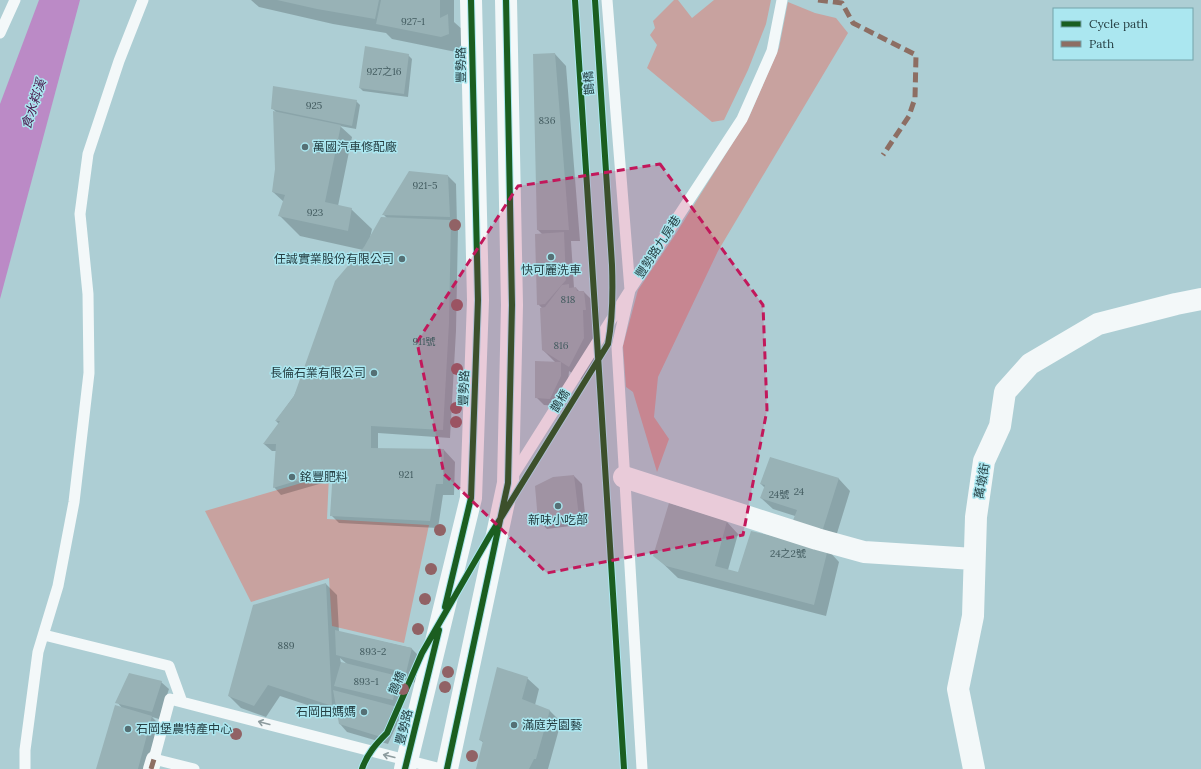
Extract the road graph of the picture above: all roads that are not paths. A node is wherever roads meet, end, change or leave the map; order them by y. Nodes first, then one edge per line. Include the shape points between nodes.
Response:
1 (15, 0) edge
2 (143, 0) edge
3 (471, 0) edge
4 (506, 0) edge
5 (607, 0) edge
6 (782, 0) edge
7 (0, 33) edge
8 (630, 290) junction
9 (1201, 299) edge
10 (624, 477) junction
11 (508, 483) junction
12 (974, 560) junction
13 (44, 635) junction
14 (182, 702) junction
15 (152, 764) edge
16 (406, 765) edge
17 (25, 769) edge
18 (194, 769) edge
19 (441, 769) edge
20 (447, 769) edge
21 (642, 769) edge
22 (974, 769) edge

1 - 7 lane
2 - 13 lane via 119,61 88,154 80,214 88,294 90,373 74,502 58,586
3 - 16 main road, 豐勢路 via 478,300 471,498
4 - 11 main road via 512,305
5 - 8 lane
6 - 8 lane, 豐勢路九房巷 via 772,51 742,119
8 - 10 lane via 617,347
8 - 11 lane, 豐勢路九房巷
9 - 12 main road, 萬墩街 via 1098,324 1030,364 1005,392 1000,426 984,461 976,517
10 - 12 main road via 864,552
10 - 21 lane
11 - 20 main road
12 - 22 main road, 萬墩街 via 973,616 958,688
13 - 14 lane via 169,666
13 - 17 lane via 38,652 25,750
14 - 15 lane via 170,699
16 -> 14 lane
15 - 18 lane
16 - 19 lane

